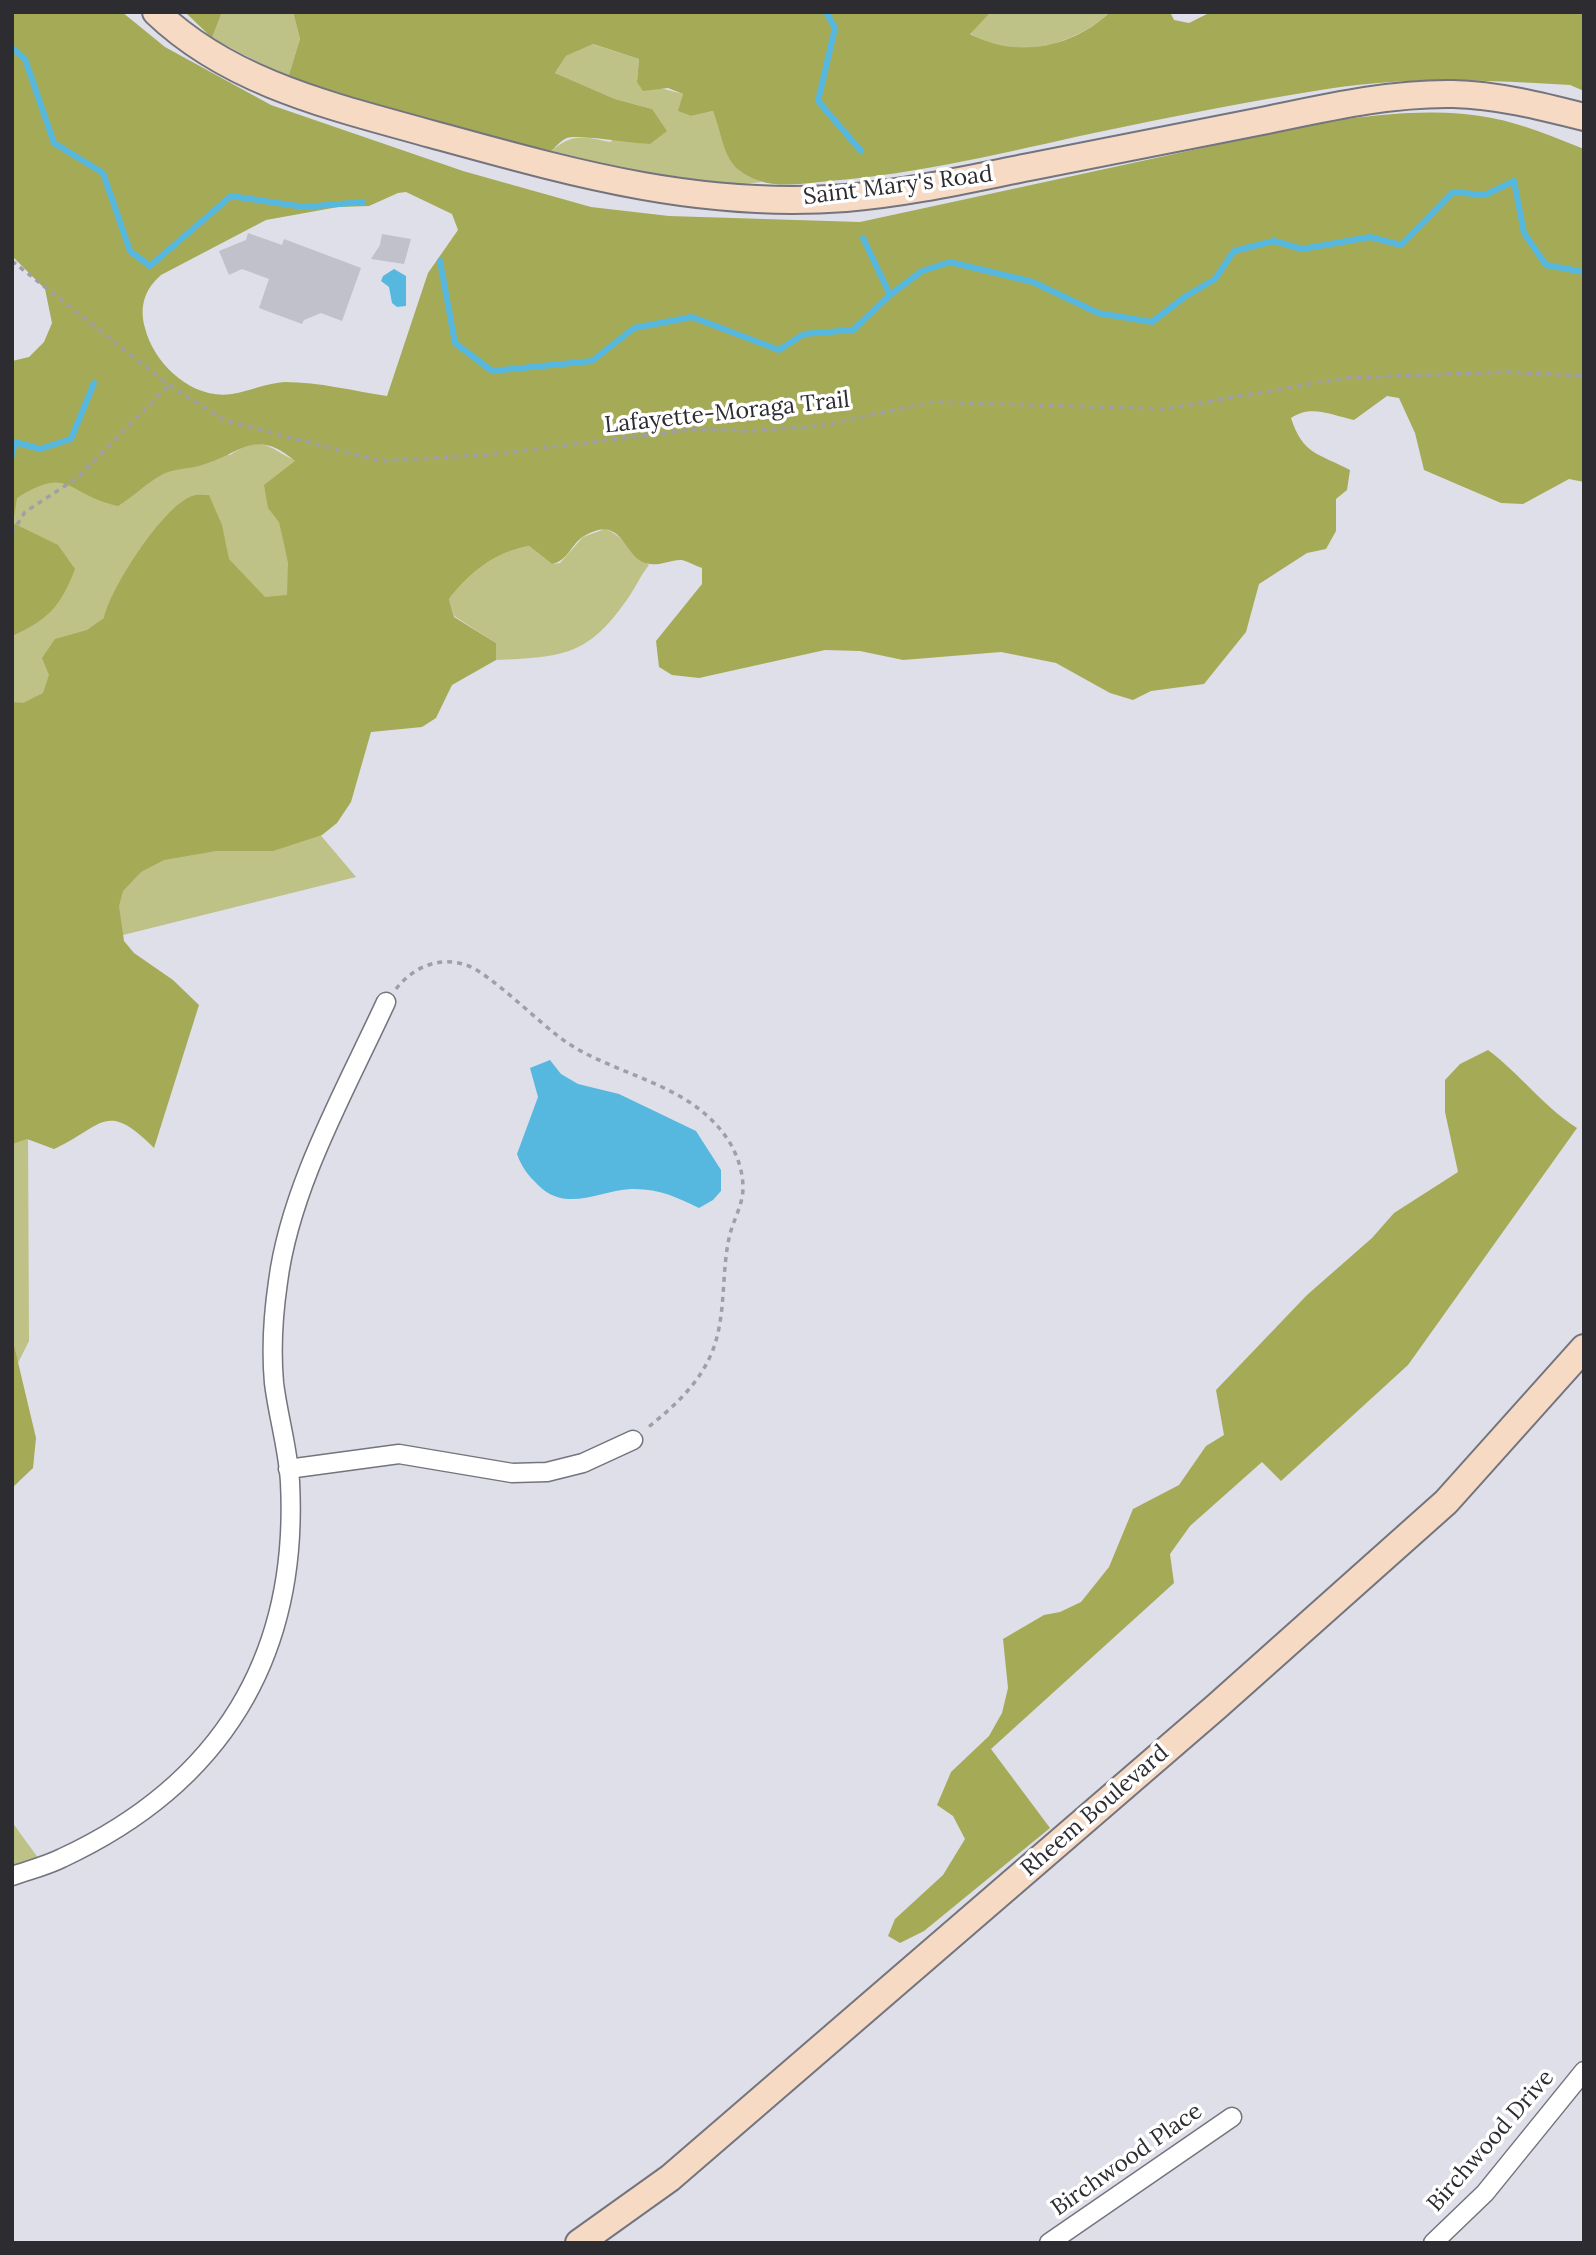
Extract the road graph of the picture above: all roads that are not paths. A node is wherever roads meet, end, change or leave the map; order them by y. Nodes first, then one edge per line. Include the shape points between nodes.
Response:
1 (156, 12) edge
2 (1584, 117) edge
3 (386, 1002) road end
4 (1584, 1348) edge
5 (633, 1440) road end
6 (288, 1469) junction
7 (12, 1877) edge
8 (1584, 2071) edge
9 (1232, 2117) dead end
10 (579, 2243) edge
11 (1049, 2243) edge
12 (1433, 2243) edge

1 - 2 street, Saint Mary's Road via 215,57 298,95 637,187 714,198 849,198 952,183 1371,99 1453,94 1537,105
3 - 6 street via 323,1139 284,1243 272,1353
4 - 10 street, Rheem Boulevard via 1436,1511 1216,1707 670,2178
5 - 6 street via 583,1464 547,1472 512,1473 399,1454
6 - 7 street via 290,1557 286,1584 265,1661 228,1727 195,1766 138,1815 63,1858
8 - 12 street, Birchwood Drive via 1485,2193
9 - 11 street, Birchwood Place

